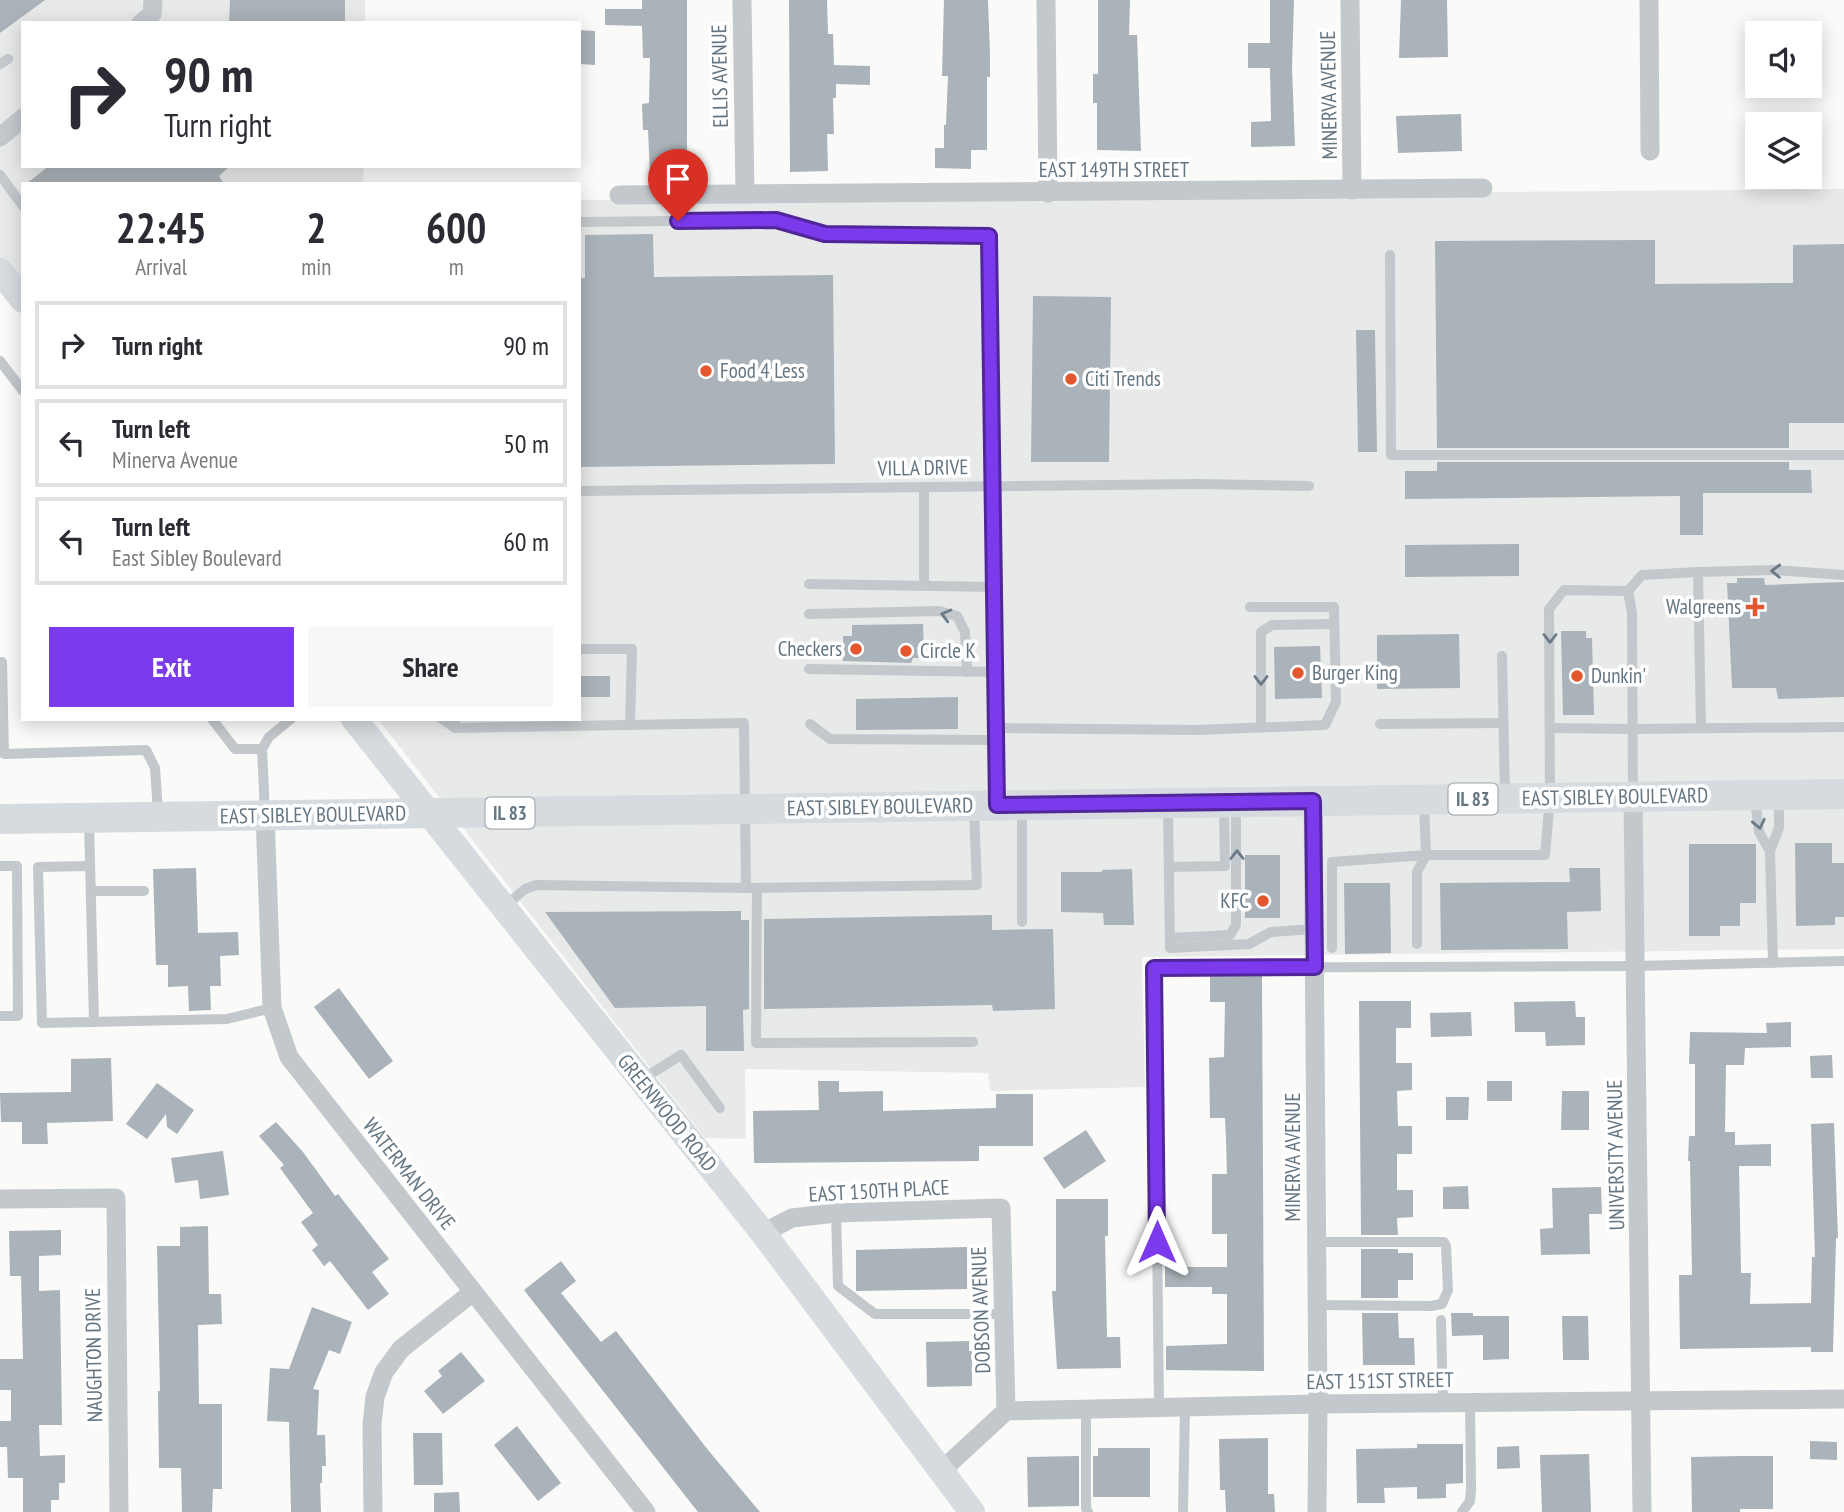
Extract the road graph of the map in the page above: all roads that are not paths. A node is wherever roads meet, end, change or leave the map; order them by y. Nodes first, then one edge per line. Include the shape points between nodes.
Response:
1 (153, 0) edge
2 (742, 0) edge
3 (1046, 0) edge
4 (1350, 0) edge
5 (1649, 0) edge
6 (143, 21) edge
7 (21, 120) edge
8 (0, 137) edge
9 (1650, 151) dead end
10 (0, 176) edge
11 (1483, 188) dead end
12 (1352, 190) junction
13 (1048, 193) junction
14 (744, 194) junction
15 (619, 195) dead end
16 (21, 203) edge
17 (581, 222) edge
18 (1390, 255) dead end
19 (0, 271) edge
20 (21, 297) edge
21 (0, 361) edge
22 (21, 388) edge
23 (1844, 455) edge
24 (993, 486) junction
25 (1309, 486) dead end
26 (924, 487) junction
27 (581, 491) edge
28 (1698, 572) junction
29 (1844, 575) edge
30 (809, 584) dead end
31 (925, 586) junction
32 (994, 587) junction
33 (1628, 591) junction
34 (1250, 607) dead end
35 (809, 614) dead end
36 (1334, 624) junction
37 (581, 649) edge
38 (1502, 656) dead end
39 (0, 662) edge
40 (809, 669) dead end
41 (967, 672) junction
42 (995, 672) junction
43 (214, 721) edge
44 (288, 721) edge
45 (356, 721) edge
46 (455, 723) edge
47 (1503, 723) junction
48 (810, 724) dead end
49 (1380, 724) dead end
50 (630, 725) junction
51 (1844, 727) edge
52 (996, 728) junction
53 (1261, 728) junction
54 (1550, 728) junction
55 (1701, 728) junction
56 (1633, 729) junction
57 (996, 740) junction
58 (262, 749) junction
59 (1844, 794) edge
60 (1767, 795) junction
61 (1633, 797) junction
62 (1505, 798) junction
63 (1550, 798) junction
64 (1424, 799) junction
65 (1313, 801) junction
66 (1230, 802) junction
67 (1167, 803) junction
68 (998, 805) junction
69 (745, 809) junction
70 (428, 814) junction
71 (265, 816) junction
72 (159, 817) junction
73 (89, 818) junction
74 (0, 819) edge
75 (1770, 851) junction
76 (1426, 855) junction
77 (0, 866) edge
78 (90, 866) junction
79 (1169, 867) junction
80 (751, 888) junction
81 (91, 891) junction
82 (144, 891) dead end
83 (503, 908) junction
84 (1022, 922) dead end
85 (1314, 929) junction
86 (1170, 938) junction
87 (1417, 944) dead end
88 (1332, 948) dead end
89 (1844, 961) edge
90 (1773, 963) junction
91 (1636, 965) junction
92 (1315, 967) junction
93 (272, 1008) junction
94 (0, 1016) edge
95 (94, 1022) junction
96 (973, 1042) dead end
97 (641, 1080) junction
98 (720, 1108) dead end
99 (0, 1199) edge
100 (1001, 1208) joint
101 (836, 1213) junction
102 (763, 1233) junction
103 (1317, 1242) junction
104 (473, 1292) junction
105 (1317, 1305) junction
106 (1003, 1314) junction
107 (1441, 1320) dead end
108 (1844, 1399) edge
109 (1642, 1401) junction
110 (1470, 1402) junction
111 (1443, 1403) junction
112 (1318, 1404) junction
113 (1185, 1406) junction
114 (1159, 1407) junction
115 (1086, 1409) junction
116 (1006, 1411) junction
117 (940, 1472) junction
118 (119, 1512) edge
119 (373, 1512) edge
120 (646, 1512) edge
121 (972, 1512) edge
122 (1088, 1512) edge
123 (1183, 1512) edge
124 (1317, 1512) edge
125 (1462, 1512) edge
126 (1642, 1512) edge

1 - 6 street via 152,14
2 - 14 street, ELLIS AVENUE
3 - 13 street
4 - 12 street, MINERVA AVENUE
5 - 9 street
7 - 8 street
10 - 16 lane
11 - 12 street, EAST 149TH STREET
12 - 13 street, EAST 149TH STREET
13 - 14 street, EAST 149TH STREET
14 - 15 street, EAST 149TH STREET
17 - 24 lane via 776,220 825,234 989,236
18 - 23 lane via 1391,455
19 - 20 street
21 - 22 lane
24 - 25 lane, VILLA DRIVE
24 - 26 lane, VILLA DRIVE
24 - 32 lane
26 - 27 lane, VILLA DRIVE
26 - 31 lane
29 -> 28 lane via 1775,570
28 - 33 lane via 1642,575
28 - 55 lane
30 - 31 lane
31 - 32 lane
32 - 42 lane
33 -> 54 lane via 1564,590 1549,609
33 - 56 lane
34 - 36 lane via 1334,607
41 -> 35 lane via 965,632 957,616 939,611
36 - 53 lane via 1336,702 1325,725
36 -> 53 lane via 1272,625 1261,632
37 - 50 lane via 632,649
38 - 47 lane
39 - 72 lane via 4,754 146,750 155,768
40 - 41 lane
41 - 42 lane
42 - 52 lane
43 - 58 lane via 235,749
44 - 58 lane
45 - 70 street, GREENWOOD ROAD
46 - 50 lane
47 - 49 lane
47 - 62 lane
48 - 57 lane via 830,739
50 - 69 lane via 744,723
51 - 55 lane
52 - 53 lane
52 - 57 lane
54 - 56 lane
54 - 63 lane
55 - 56 lane
56 - 61 lane
57 - 68 lane
58 - 71 lane
59 - 60 main road, EAST SIBLEY BOULEVARD / IL 83
60 - 61 main road, EAST SIBLEY BOULEVARD / IL 83
60 -> 75 lane via 1759,832
60 - 75 lane via 1779,828
61 - 63 main road, EAST SIBLEY BOULEVARD / IL 83
61 - 91 street, UNIVERSITY AVENUE
62 - 63 main road, EAST SIBLEY BOULEVARD / IL 83
62 - 64 main road, EAST SIBLEY BOULEVARD / IL 83
63 - 76 lane via 1545,855
64 - 65 main road, EAST SIBLEY BOULEVARD / IL 83
64 - 76 lane
65 - 66 main road, EAST SIBLEY BOULEVARD / IL 83
65 - 85 street, MINERVA AVENUE
66 - 67 main road, EAST SIBLEY BOULEVARD / IL 83
66 - 79 lane via 1225,866
86 -> 66 lane via 1230,935 1236,925
67 - 68 main road, EAST SIBLEY BOULEVARD / IL 83
67 - 79 lane
68 - 69 main road, EAST SIBLEY BOULEVARD / IL 83
68 - 80 lane via 977,886
68 - 84 lane
69 - 70 main road, EAST SIBLEY BOULEVARD / IL 83
69 - 80 lane
70 - 71 main road, EAST SIBLEY BOULEVARD / IL 83
70 - 83 street, GREENWOOD ROAD
71 - 72 main road, EAST SIBLEY BOULEVARD / IL 83
71 - 93 street, WATERMAN DRIVE
72 - 73 main road, EAST SIBLEY BOULEVARD / IL 83
73 - 74 main road, EAST SIBLEY BOULEVARD / IL 83
73 - 78 lane
75 - 90 lane
76 - 87 lane via 1417,872
76 - 88 lane via 1332,862
77 - 94 lane via 18,866 19,1016
78 - 81 lane
78 - 95 lane via 38,867 42,1023
79 - 86 lane
80 - 83 lane via 536,885
80 - 96 lane via 756,1042
81 - 82 lane
81 - 95 lane
83 - 97 street, GREENWOOD ROAD
85 - 86 lane via 1271,932 1249,944 1170,947
85 - 92 street, MINERVA AVENUE
89 - 90 lane
90 - 91 lane
91 - 92 lane
91 - 109 street, UNIVERSITY AVENUE
92 - 103 street, MINERVA AVENUE
92 - 114 lane via 1154,968
93 - 95 lane via 227,1018
93 - 104 street, WATERMAN DRIVE via 289,1057
97 - 98 lane via 681,1055
97 - 102 street, GREENWOOD ROAD
99 - 118 street, NAUGHTON DRIVE via 116,1198
100 - 101 street, EAST 150TH PLACE
100 - 106 street, DOBSON AVENUE
101 - 102 street, EAST 150TH PLACE via 792,1218
101 - 106 lane via 838,1286 875,1314
102 - 117 street, GREENWOOD ROAD
103 - 105 street, MINERVA AVENUE
103 - 105 lane via 1444,1242 1448,1290 1445,1301 1431,1306
104 - 119 street via 401,1349 384,1373 372,1424
104 - 120 street, WATERMAN DRIVE
105 - 112 street, MINERVA AVENUE
106 - 116 street, DOBSON AVENUE
107 - 111 lane
108 - 109 street, EAST 151ST STREET
109 - 110 street, EAST 151ST STREET
109 - 126 street, UNIVERSITY AVENUE
110 - 111 street, EAST 151ST STREET
110 - 125 lane via 1471,1489
111 - 112 street, EAST 151ST STREET
112 - 113 street, EAST 151ST STREET
112 - 124 street, MINERVA AVENUE
113 - 114 street, EAST 151ST STREET
113 - 123 lane
114 - 115 street, EAST 151ST STREET
115 - 116 street, EAST 151ST STREET
115 - 122 lane
116 - 117 street
117 - 121 street, GREENWOOD ROAD

